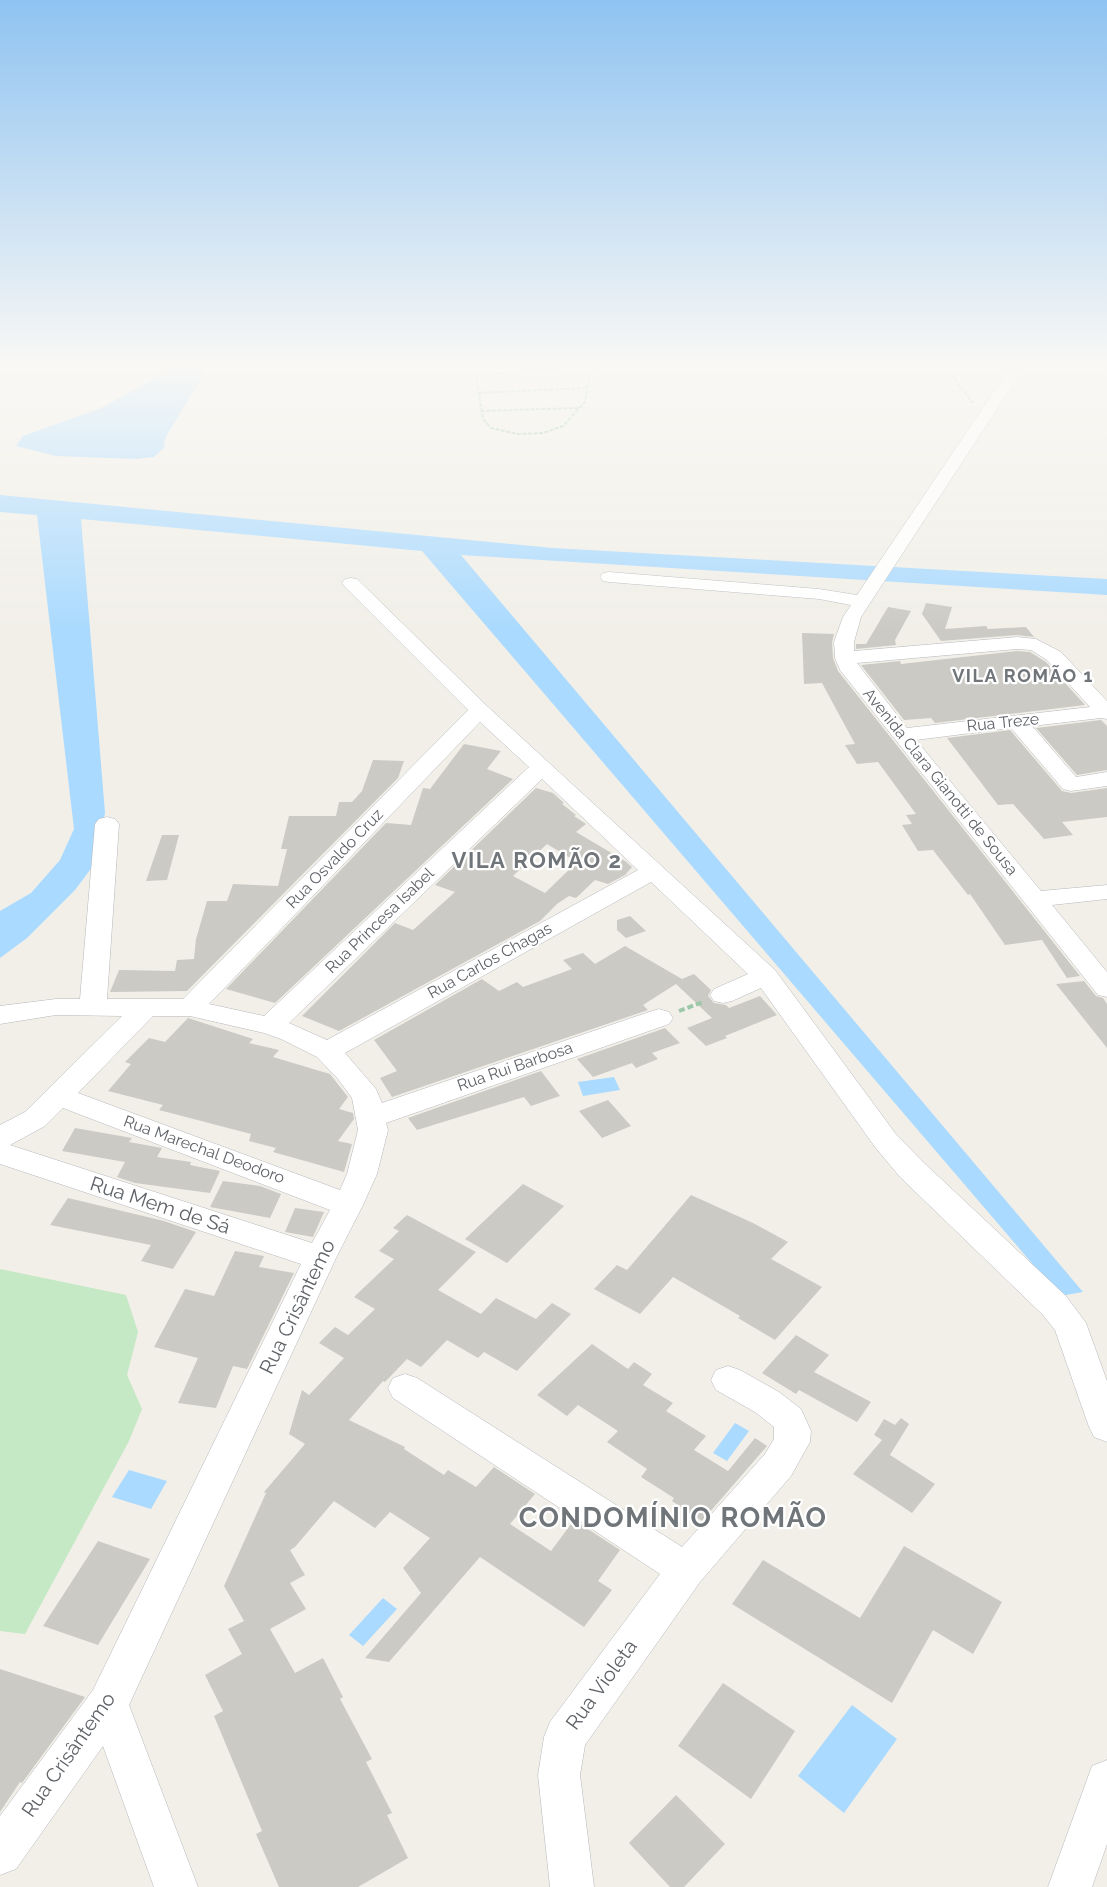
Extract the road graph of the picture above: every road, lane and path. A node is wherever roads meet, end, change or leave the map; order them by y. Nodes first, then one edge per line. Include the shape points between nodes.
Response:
1 (960, 454) edge
2 (609, 578) dead end
3 (351, 583) dead end
4 (868, 593) junction
5 (845, 658) junction
6 (480, 710) junction
7 (1106, 712) edge
8 (1017, 722) junction
9 (901, 735) junction
10 (542, 766) junction
11 (1107, 779) edge
12 (107, 824) dead end
13 (653, 871) junction
14 (1107, 892) edge
15 (1034, 899) junction
16 (766, 976) junction
17 (1107, 989) edge
18 (723, 995) joint
19 (93, 1005) junction
20 (147, 1006) junction
21 (190, 1008) junction
22 (0, 1015) edge
23 (659, 1018) joint
24 (270, 1026) junction
25 (327, 1051) junction
26 (59, 1096) junction
27 (372, 1117) junction
28 (0, 1138) edge
29 (0, 1153) edge
30 (348, 1204) junction
31 (320, 1258) junction
32 (728, 1380) dead end
33 (405, 1388) dead end
34 (1107, 1427) edge
35 (686, 1570) junction
36 (108, 1704) junction
37 (1107, 1780) edge
38 (0, 1852) edge
39 (176, 1887) edge
40 (573, 1887) edge
41 (1070, 1887) edge

1 - 4 street
2 - 4 street via 819,594
3 - 6 street
4 - 5 street via 848,627 843,642
5 - 7 street via 1017,643 1036,645 1054,656
5 - 9 street, Avenida Clara Gianotti de Sousa via 850,670
6 - 10 street
6 - 21 street, Rua Osvaldo Cruz
7 - 8 street, Rua Treze
8 - 9 street, Rua Treze
8 - 11 street via 1071,784
9 - 15 street, Avenida Clara Gianotti de Sousa
10 - 13 street
10 - 24 street, Rua Princesa Isabel
12 - 19 street
13 - 16 street
13 - 25 street, Rua Carlos Chagas
14 - 15 street
15 - 17 street, Avenida Clara Gianotti de Sousa
16 - 18 street
16 - 34 street via 885,1140 1069,1323
18 - 23 path
19 - 20 street, Rua Crisântemo
19 - 22 street, Rua Crisântemo
20 - 21 street, Rua Crisântemo
20 - 26 street
21 - 24 street, Rua Crisântemo
23 - 27 street, Rua Rui Barbosa
24 - 25 street, Rua Crisântemo
25 - 27 street, Rua Crisântemo via 366,1096
26 - 28 street via 35,1119
26 - 30 street, Rua Marechal Deodoro
27 - 30 street, Rua Crisântemo via 369,1150
29 - 31 street, Rua Mem de Sá
30 - 31 street, Rua Crisântemo
31 - 36 street, Rua Crisântemo
32 - 35 street, Rua Violeta via 789,1419 792,1442 778,1465
33 - 35 street
35 - 40 street, Rua Violeta via 565,1737 559,1775
36 - 38 street, Rua Crisântemo
36 - 39 street
37 - 41 street

